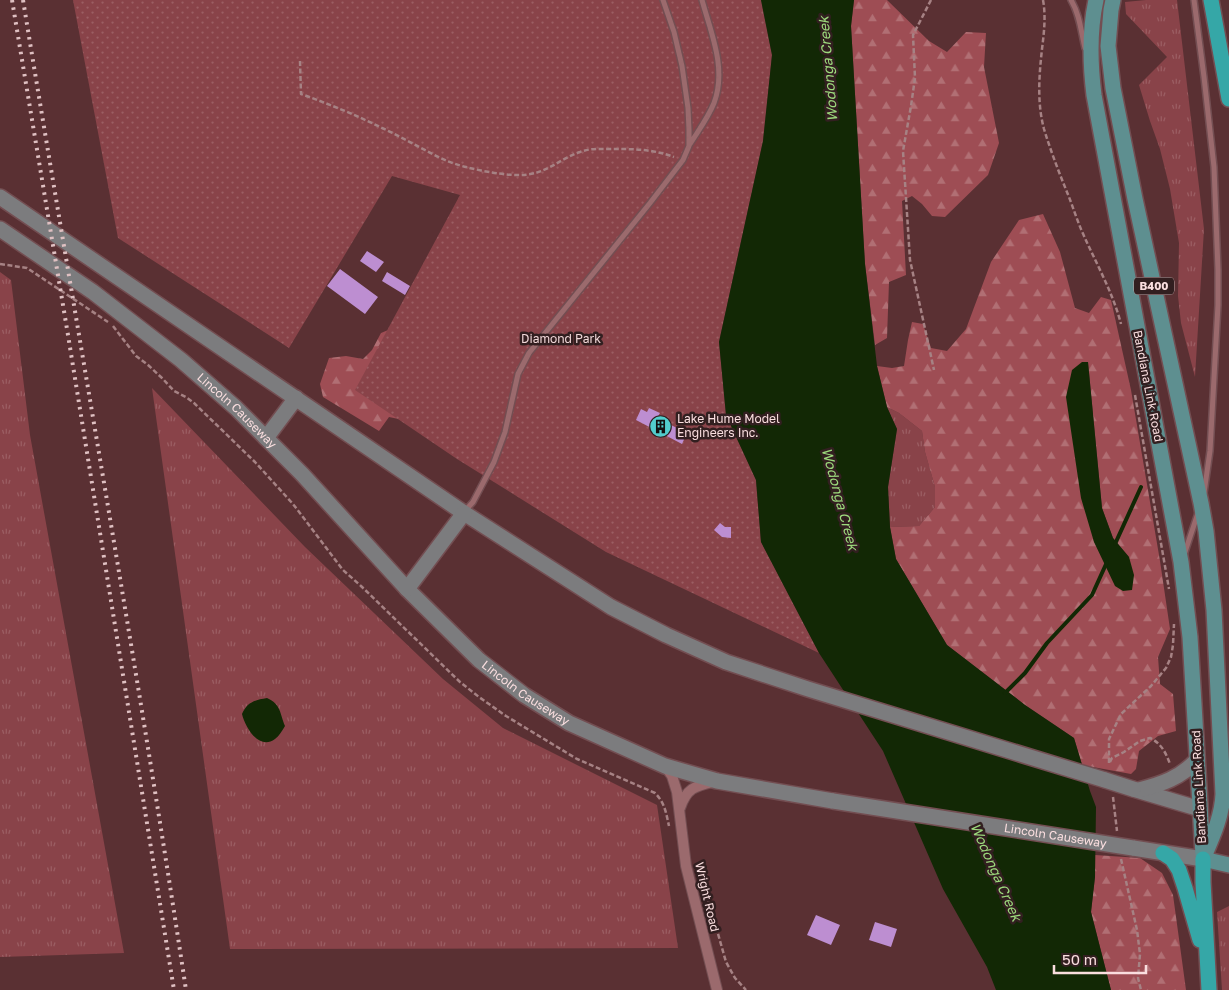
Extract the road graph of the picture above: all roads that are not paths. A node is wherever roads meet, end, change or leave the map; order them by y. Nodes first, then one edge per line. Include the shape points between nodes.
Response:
1 (663, 0) edge
2 (702, 0) edge
3 (1071, 0) edge
4 (1096, 0) edge
5 (1113, 0) edge
6 (1194, 0) edge
7 (1211, 4) edge
8 (1091, 68) junction
9 (1229, 99) edge
10 (689, 146) junction
11 (0, 197) edge
12 (0, 229) edge
13 (296, 398) junction
14 (266, 438) junction
15 (1202, 503) junction
16 (464, 513) junction
17 (1181, 562) junction
18 (407, 589) junction
19 (1196, 760) junction
20 (665, 766) junction
21 (717, 781) junction
22 (1136, 789) junction
23 (680, 809) junction
24 (1200, 809) junction
25 (1224, 817) edge
26 (1163, 853) junction
27 (1203, 859) junction
28 (1229, 865) edge
29 (1207, 965) junction
30 (717, 990) edge
31 (1209, 990) edge

1 - 10 lane via 682,66
2 - 10 lane via 717,51 718,87 709,114
3 - 8 lane via 1080,20
4 - 8 main road, Bandiana Link Road / B400
5 - 15 main road, Bandiana Link Road / B400 via 1108,46 1114,97
6 - 15 lane via 1214,167 1218,270 1210,451
7 - 9 highway
8 - 17 main road, Bandiana Link Road / B400
10 - 16 lane via 683,160 650,204 529,353 518,374 505,432 494,462
11 - 13 main road
12 - 14 main road, Lincoln Causeway via 93,292 181,360
13 - 14 main road
13 - 16 main road
14 - 18 main road, Lincoln Causeway
15 - 17 lane
15 - 25 main road, Bandiana Link Road / B400 via 1214,610
16 - 18 main road
16 - 22 main road, bridge via 611,607 726,662
17 - 19 main road, Bandiana Link Road / B400 via 1190,637
18 - 20 main road, Lincoln Causeway via 479,660 524,695 569,723
19 - 22 main road via 1175,777
19 - 24 main road, Bandiana Link Road / B400
20 - 21 main road, Lincoln Causeway
20 - 23 street, Wright Road via 674,784
21 - 23 street via 688,792
21 - 26 main road, Lincoln Causeway, bridge
22 - 24 main road
23 - 30 street, Wright Road via 686,866
24 - 25 main road
24 - 27 main road, Bandiana Link Road / B400
25 - 27 main road, Bandiana Link Road / B400
26 - 27 main road, Lincoln Causeway
26 - 29 highway via 1179,870
27 - 28 main road
27 - 29 highway, B400
29 - 31 highway, B400

